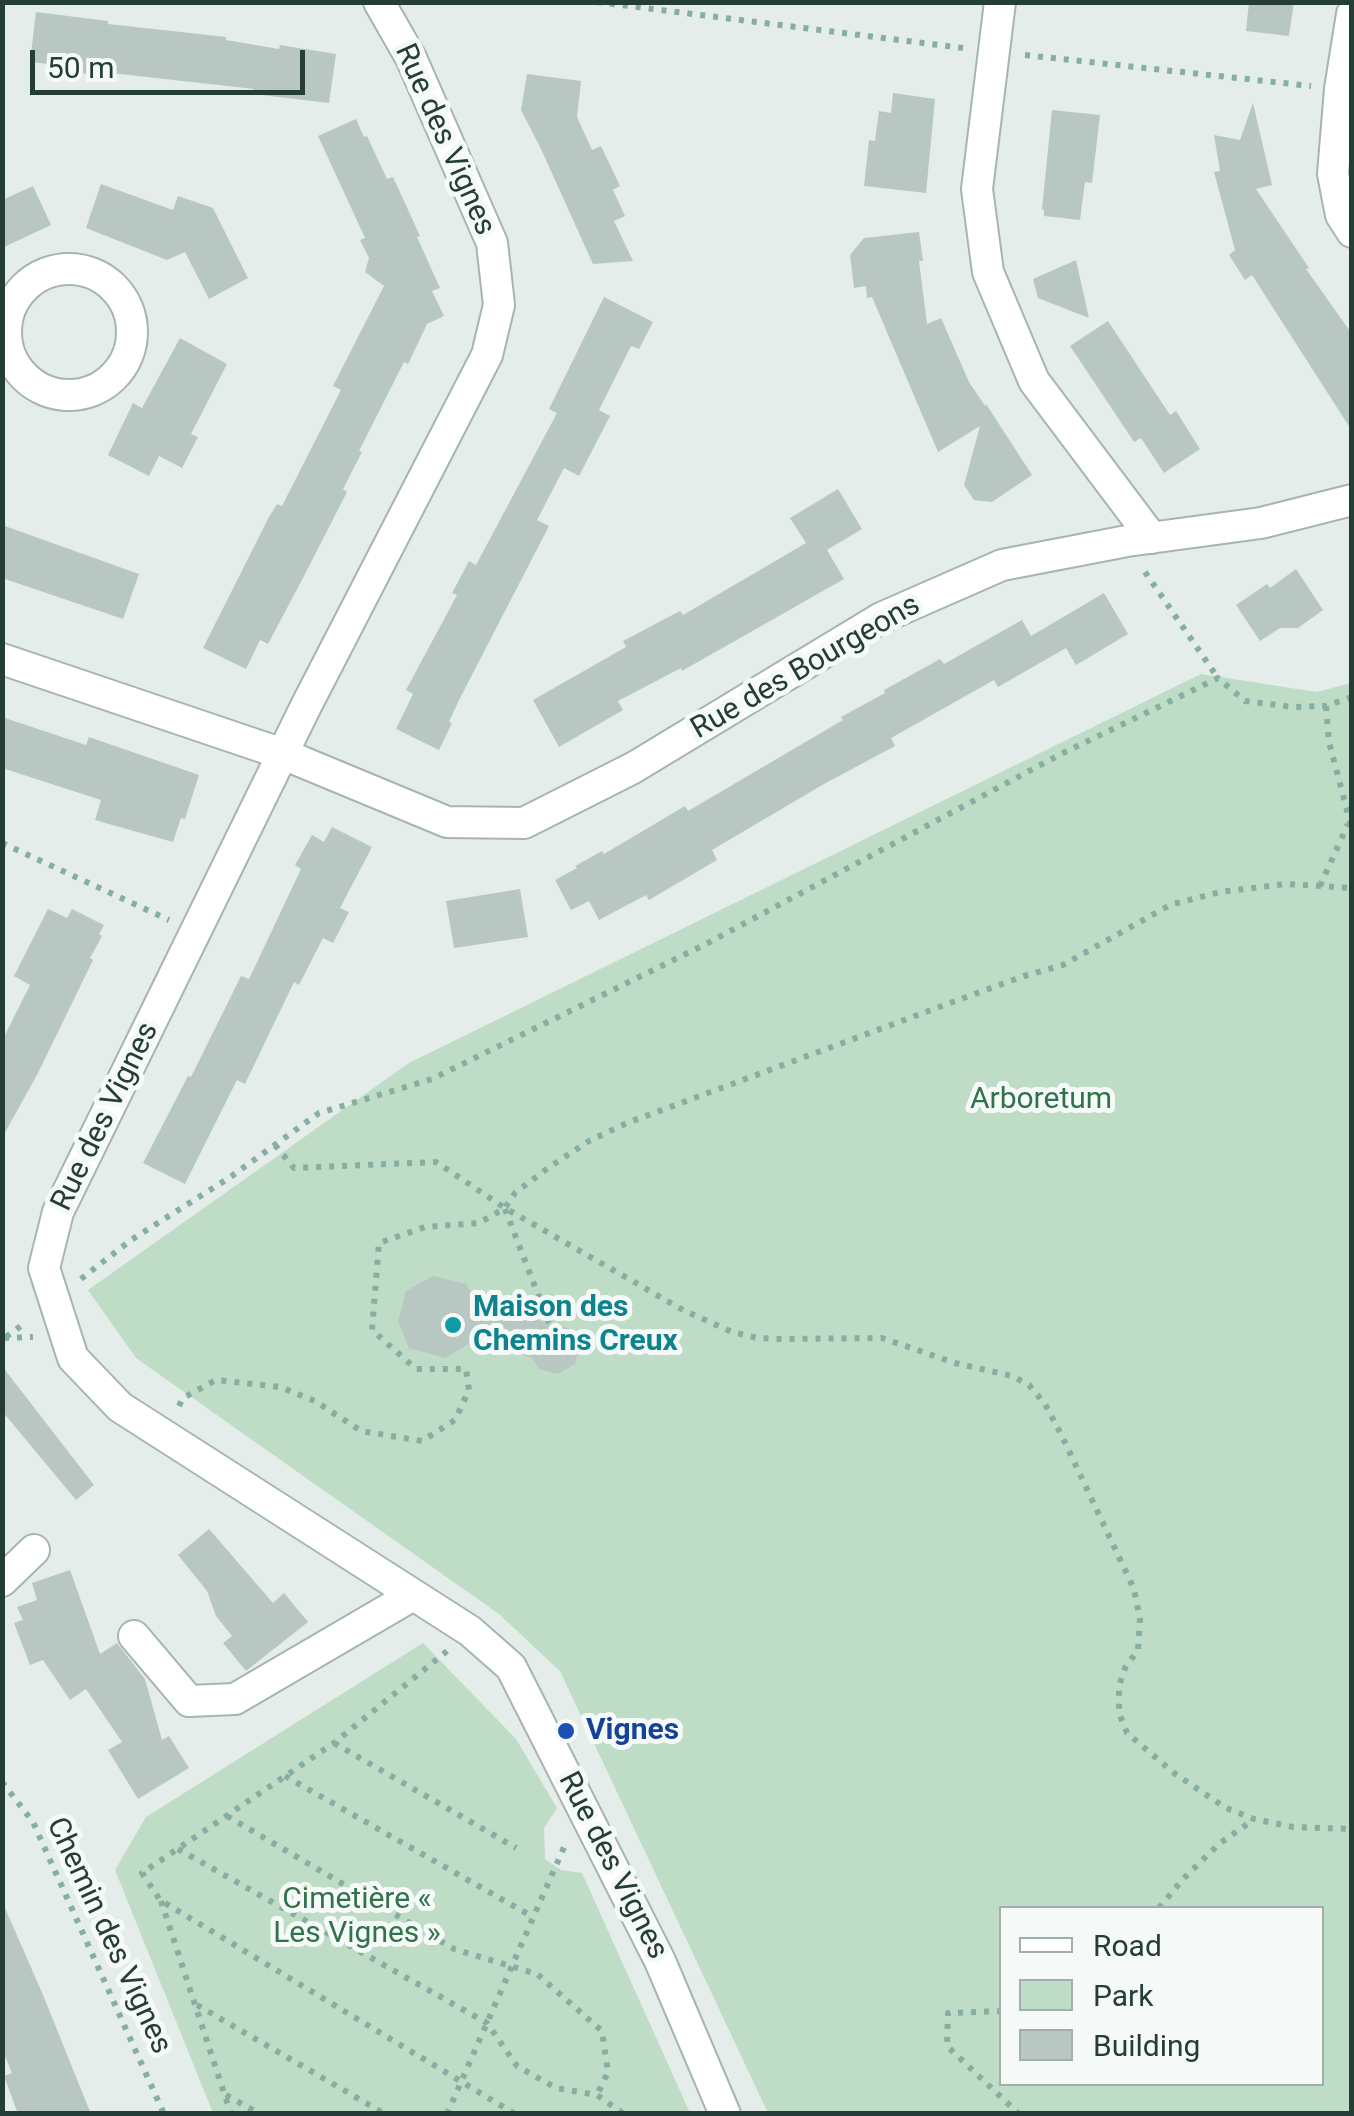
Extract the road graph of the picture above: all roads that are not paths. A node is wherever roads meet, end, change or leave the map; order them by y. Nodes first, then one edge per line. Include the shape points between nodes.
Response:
1 (380, 2) edge
2 (1000, 2) edge
3 (1352, 14) edge
4 (1352, 232) edge
5 (8, 366) edge
6 (1352, 500) edge
7 (1140, 539) junction
8 (2, 659) edge
9 (283, 754) junction
10 (34, 1550) dead end
11 (2, 1580) edge
12 (413, 1595) junction
13 (134, 1636) dead end
14 (726, 2114) edge

1 - 9 street, Rue des Vignes via 492,242 499,305 488,355
2 - 7 street via 977,189 988,272 1034,382
3 - 4 street via 1333,174 1341,215
5 - 5 street via 47,392 86,393 116,375 128,356 128,308 87,270 43,274 12,303 5,324
6 - 7 street, Rue des Bourgeons via 1261,524
7 - 9 street, Rue des Bourgeons via 1002,565 881,618 634,768 524,823 448,822
8 - 9 street, Rue des Bourgeons
9 - 12 street, Rue des Vignes via 58,1212 44,1268 73,1358 120,1407
10 - 11 street
12 - 13 street via 235,1698 188,1701
12 - 14 street, Rue des Vignes via 511,1667 660,1961

